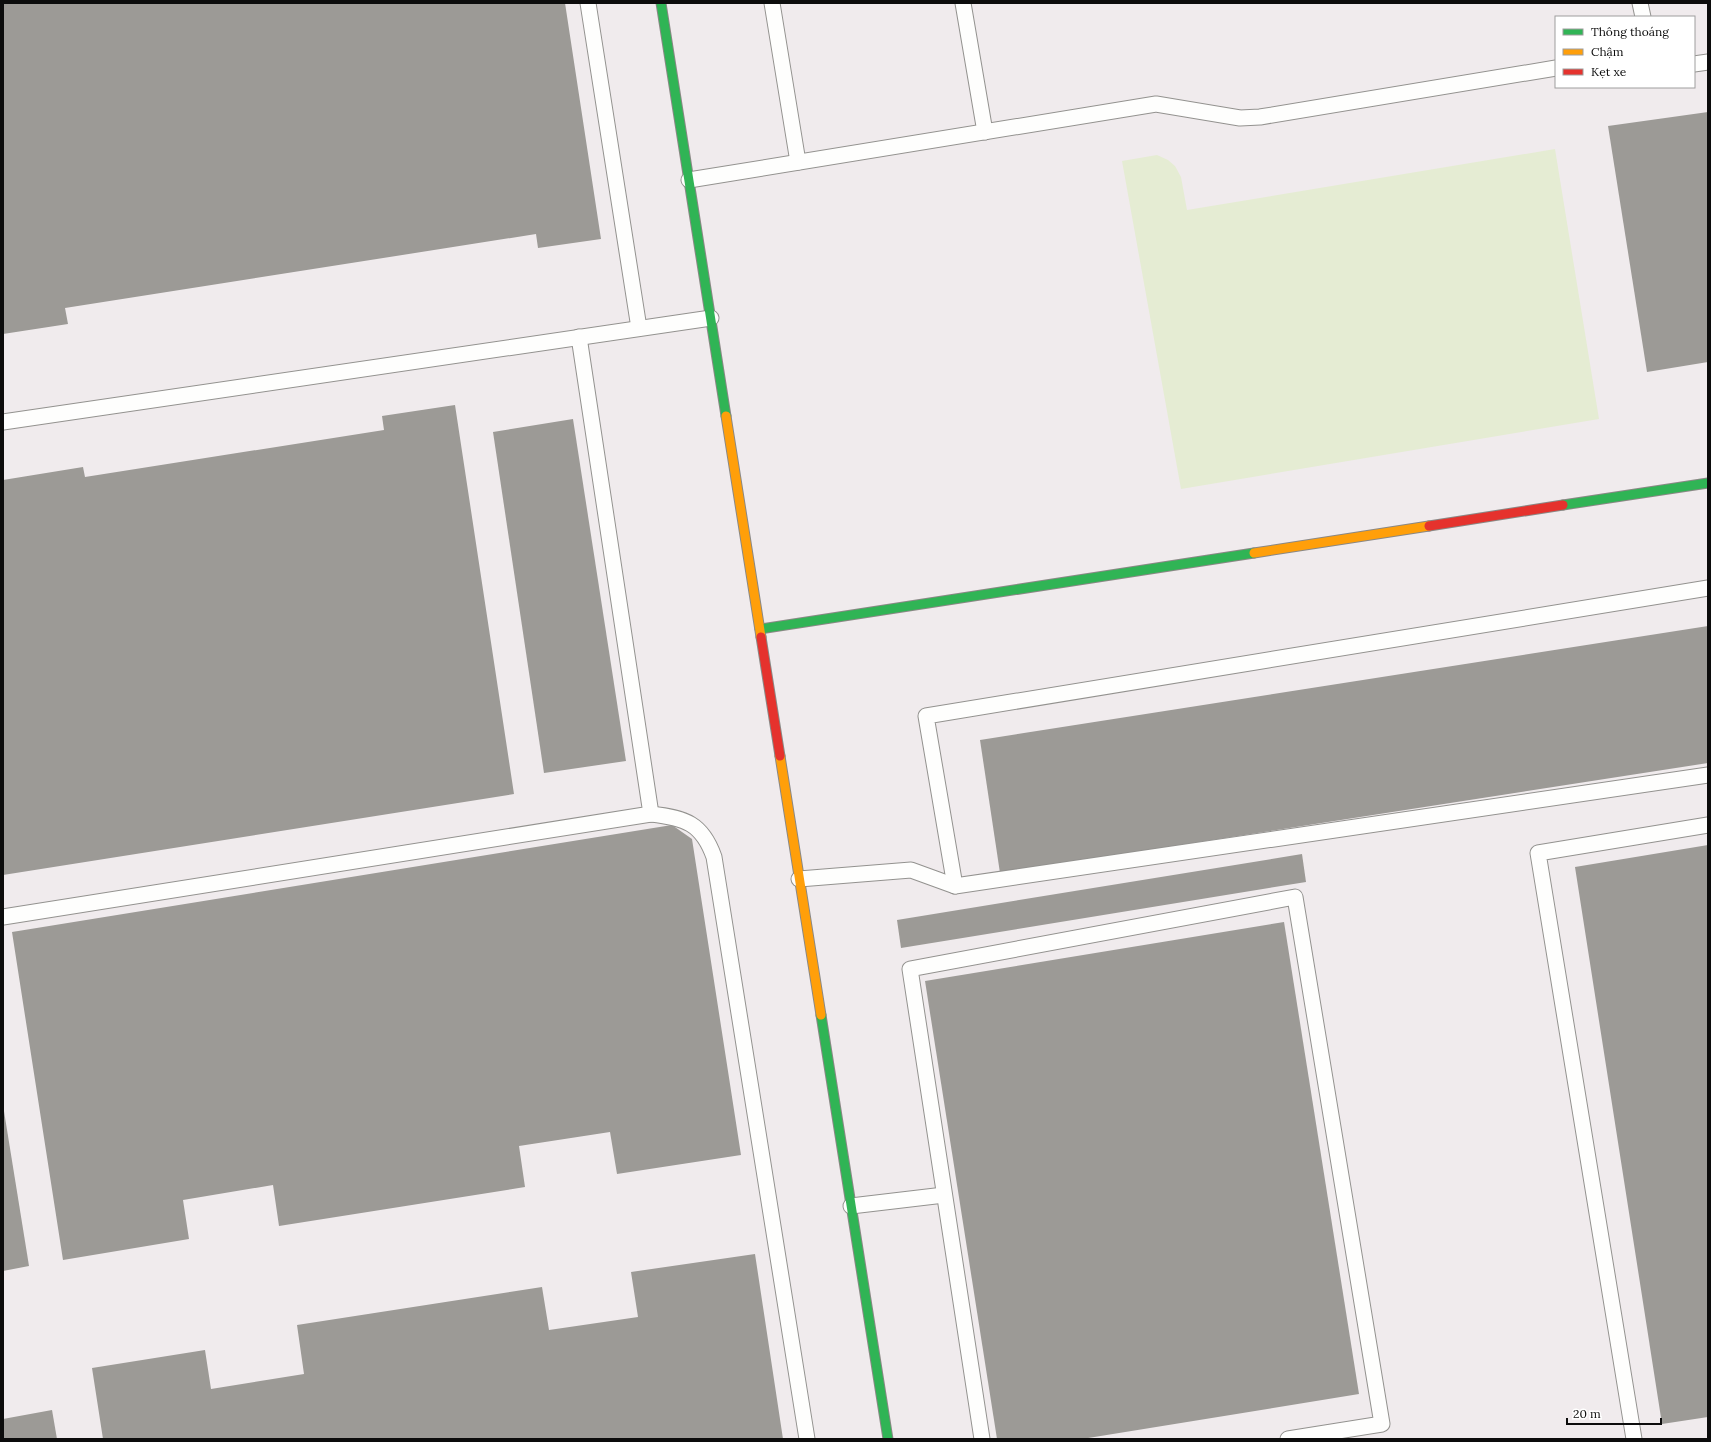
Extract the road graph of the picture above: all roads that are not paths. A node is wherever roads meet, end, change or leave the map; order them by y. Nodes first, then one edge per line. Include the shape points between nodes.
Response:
1 (588, 3) edge
2 (661, 3) edge
3 (772, 3) edge
4 (963, 3) edge
5 (1640, 3) edge
6 (1643, 16) edge
7 (1708, 62) edge
8 (1695, 64) edge
9 (1555, 68) edge
10 (985, 132) junction
11 (798, 162) junction
12 (689, 180) junction
13 (711, 318) junction
14 (639, 328) junction
15 (578, 337) junction
16 (3, 422) edge
17 (1708, 483) edge
18 (1708, 588) edge
19 (760, 629) junction
20 (1708, 775) edge
21 (651, 814) junction
22 (1708, 825) edge
23 (799, 879) junction
24 (955, 886) junction
25 (3, 916) edge
26 (944, 1195) junction
27 (851, 1206) junction
28 (807, 1439) edge
29 (888, 1439) edge
30 (982, 1439) edge
31 (1288, 1439) edge
32 (1634, 1439) edge

1 - 14 lane
2 - 12 street
3 - 11 lane
4 - 10 lane
5 - 6 lane
7 - 8 lane
9 - 10 lane via 1260,117 1240,118 1156,104
10 - 11 lane
11 - 12 lane
12 - 13 street
13 - 14 lane
13 - 19 street
14 - 15 lane
15 - 16 lane
15 - 21 lane
17 - 19 street
18 - 24 lane via 926,716
19 - 23 street
20 - 24 lane
21 - 25 lane
21 - 28 lane via 675,817 693,824 704,836 714,857
22 - 32 lane via 1538,853
23 - 24 lane via 911,870
23 - 27 street
26 - 27 lane
26 - 30 lane
26 - 31 lane via 910,969 1295,897 1382,1424
27 - 29 street

